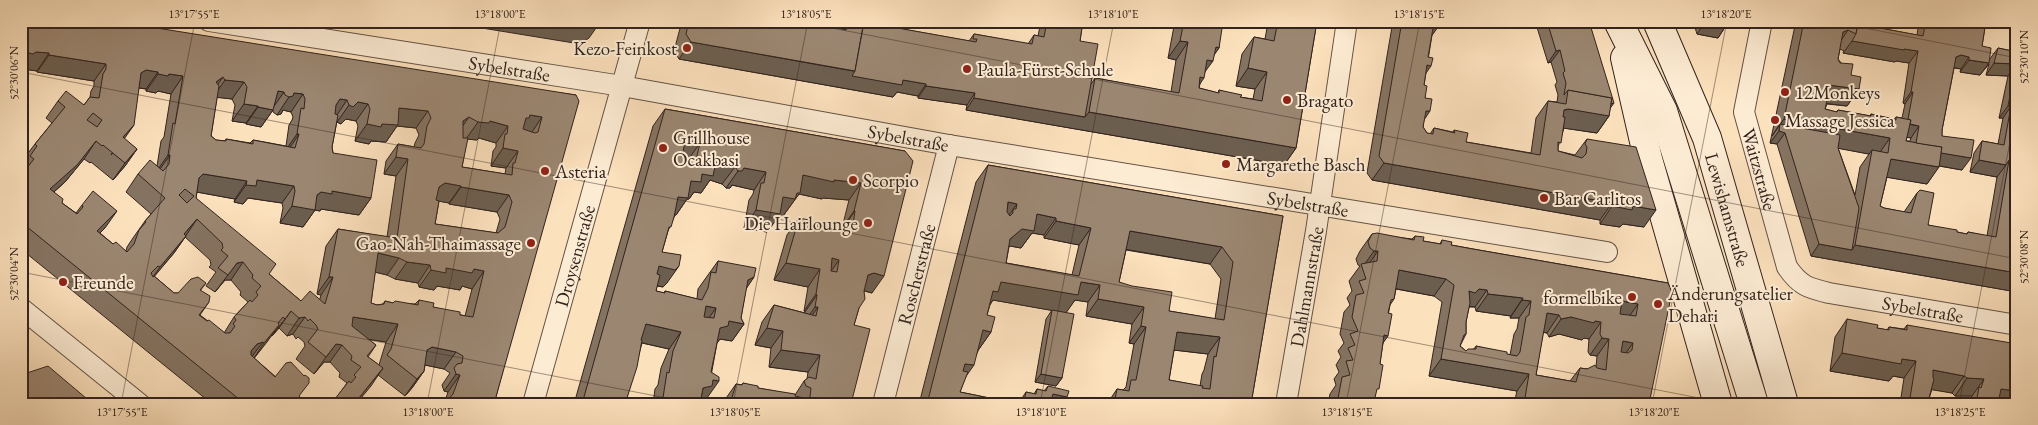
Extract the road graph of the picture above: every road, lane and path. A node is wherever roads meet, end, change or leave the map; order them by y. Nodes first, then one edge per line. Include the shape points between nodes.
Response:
1 (209, 21) edge
2 (640, 21) edge
3 (1347, 21) edge
4 (1618, 21) edge
5 (1655, 21) edge
6 (1762, 21) edge
7 (622, 86) junction
8 (1663, 111) junction
9 (949, 145) junction
10 (1319, 205) junction
11 (1607, 252) dead end
12 (1829, 294) joint
13 (21, 308) edge
14 (2017, 325) edge
15 (140, 404) edge
16 (533, 404) edge
17 (883, 404) edge
18 (1286, 404) edge
19 (1718, 404) edge
20 (1754, 404) edge
21 (1784, 404) edge

1 - 7 street, Sybelstraße
2 - 7 street, Droysenstraße
3 - 10 street, Dahlmannstraße
4 - 8 main road, Lewishamstraße
4 - 19 main road, Lewishamstraße via 1648,159
5 - 8 main road, Lewishamstraße
5 - 21 main road, Lewishamstraße via 1707,138
6 - 12 street, Waitzstraße via 1744,112 1787,267 1797,281
7 - 9 street, Sybelstraße
7 - 16 street, Droysenstraße
8 - 20 main road, Lewishamstraße
9 - 10 street, Sybelstraße
9 - 17 street, Roscherstraße
10 - 11 street, Sybelstraße
10 - 18 street, Dahlmannstraße
12 - 14 street, Sybelstraße
13 - 15 street

